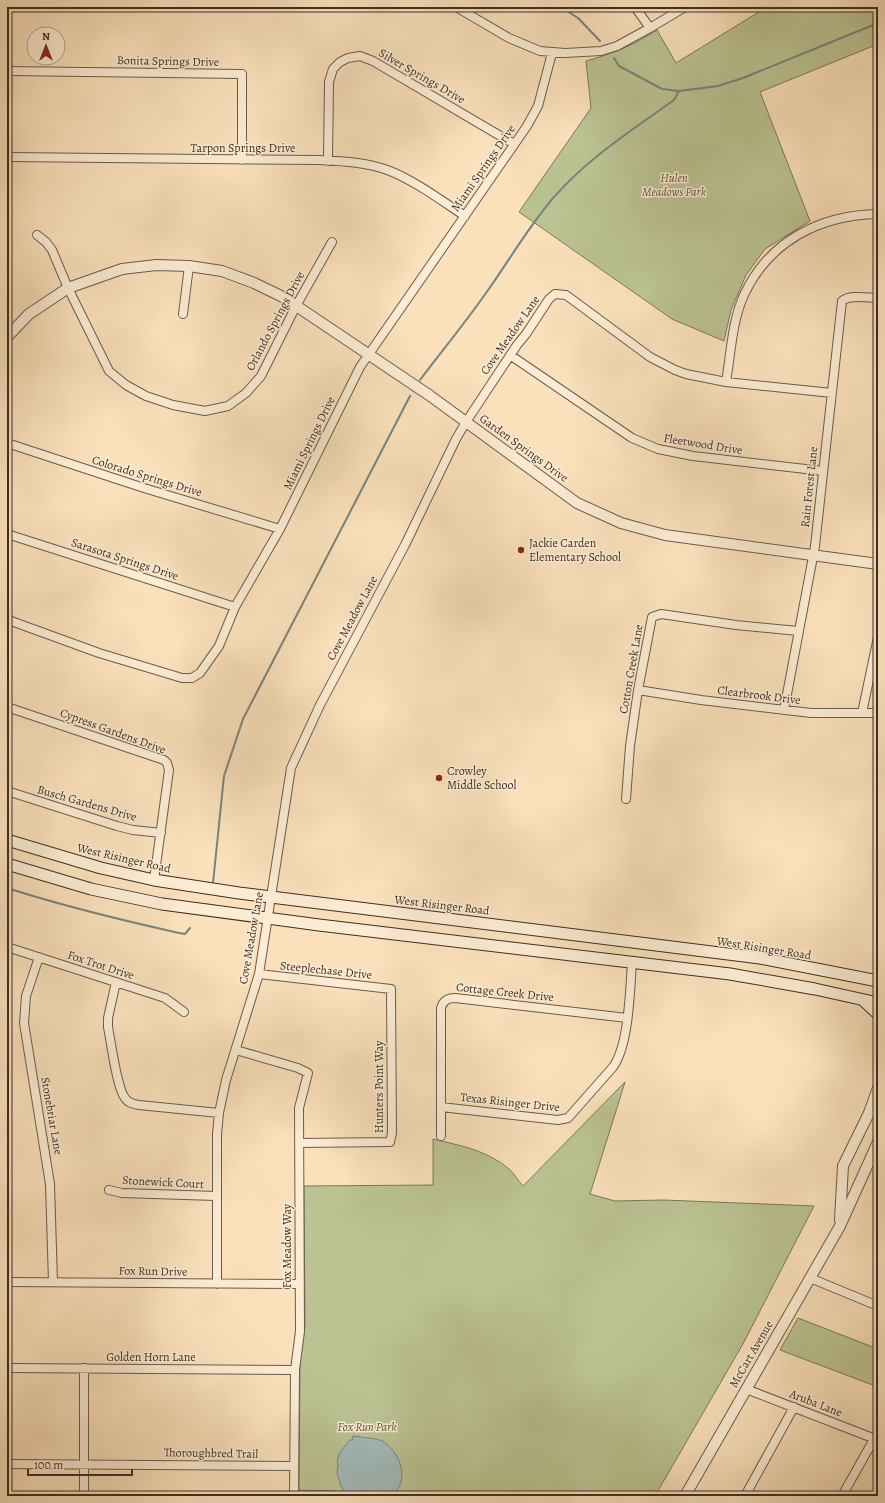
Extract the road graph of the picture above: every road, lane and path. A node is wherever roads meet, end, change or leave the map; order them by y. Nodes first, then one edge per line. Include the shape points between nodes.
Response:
1 (456, 7) edge
2 (635, 7) edge
3 (685, 7) edge
4 (650, 28) junction
5 (552, 53) junction
6 (7, 71) edge
7 (514, 144) junction
8 (7, 157) edge
9 (242, 160) junction
10 (328, 160) junction
11 (878, 214) edge
12 (465, 216) junction
13 (37, 235) dead end
14 (332, 242) dead end
15 (189, 266) junction
16 (68, 288) junction
17 (878, 298) edge
18 (296, 306) junction
19 (183, 314) dead end
20 (7, 337) edge
21 (368, 354) junction
22 (510, 355) junction
23 (726, 382) junction
24 (832, 393) junction
25 (466, 422) junction
26 (7, 443) edge
27 (823, 471) junction
28 (280, 529) junction
29 (7, 536) edge
30 (813, 555) junction
31 (878, 564) edge
32 (235, 607) junction
33 (7, 618) edge
34 (798, 631) junction
35 (878, 637) edge
36 (638, 690) junction
37 (7, 707) edge
38 (784, 710) junction
39 (862, 713) junction
40 (878, 713) edge
41 (7, 791) edge
42 (626, 799) dead end
43 (161, 833) junction
44 (7, 840) edge
45 (7, 864) edge
46 (154, 880) junction
47 (271, 897) junction
48 (267, 918) junction
49 (635, 943) junction
50 (7, 947) edge
51 (39, 957) junction
52 (632, 962) junction
53 (259, 974) junction
54 (878, 981) edge
55 (116, 982) junction
56 (391, 989) joint
57 (862, 1000) junction
58 (878, 1003) edge
59 (184, 1012) dead end
60 (878, 1014) edge
61 (627, 1018) junction
62 (236, 1050) junction
63 (878, 1088) edge
64 (441, 1107) junction
65 (219, 1113) junction
66 (441, 1136) dead end
67 (878, 1142) edge
68 (299, 1143) junction
69 (109, 1190) dead end
70 (216, 1196) junction
71 (840, 1226) junction
72 (810, 1278) junction
73 (7, 1282) edge
74 (53, 1282) junction
75 (217, 1284) junction
76 (299, 1284) junction
77 (878, 1306) edge
78 (7, 1368) edge
79 (84, 1368) junction
80 (295, 1370) junction
81 (746, 1389) junction
82 (794, 1408) junction
83 (876, 1440) edge
84 (7, 1464) edge
85 (84, 1464) junction
86 (294, 1466) junction
87 (84, 1496) edge
88 (294, 1496) edge
89 (685, 1496) edge
90 (745, 1496) edge
91 (842, 1496) edge

1 - 5 street via 509,38 540,51
2 - 4 street
3 - 4 street
4 - 5 street via 617,46 601,51
5 - 7 street, Miami Springs Drive via 538,106
6 - 9 street, Bonita Springs Drive via 242,74
7 - 10 street, Silver Springs Drive via 373,61 360,56 340,62 333,70 329,82
7 - 12 street, Miami Springs Drive
8 - 9 street, Tarpon Springs Drive
9 - 10 street, Tarpon Springs Drive
10 - 12 street, Tarpon Springs Drive via 390,171
11 - 23 street via 847,217 817,225 795,236 776,250 758,270 744,295
12 - 21 street, Miami Springs Drive
13 - 16 street, Orlando Springs Drive via 52,250
14 - 18 street, Orlando Springs Drive
15 - 16 street, Garden Springs Drive via 156,265 122,269
15 - 18 street, Garden Springs Drive via 222,272 254,283
15 - 19 street
16 - 18 street, Orlando Springs Drive via 109,372 146,396 205,411 228,406 246,394 261,376
16 - 20 street, Garden Springs Drive via 29,314
17 - 24 street, Rain Forest Lane via 851,297 842,301
18 - 21 street, Garden Springs Drive
21 - 25 street, Garden Springs Drive
21 - 28 street, Miami Springs Drive
22 - 23 street, Cove Meadow Lane via 549,299 555,294 566,295 650,357 686,374
22 - 25 street, Cove Meadow Lane
22 - 27 street, Fleetwood Drive via 632,438 658,449 693,456
23 - 24 street, Cove Meadow Lane
24 - 27 street, Rain Forest Lane
25 - 30 street, Garden Springs Drive via 576,503 621,523 665,535
25 - 47 street, Cove Meadow Lane via 296,753 291,768
26 - 28 street, Colorado Springs Drive
27 - 30 street, Rain Forest Lane
28 - 32 street, Miami Springs Drive
29 - 32 street, Sarasota Springs Drive
30 - 31 street, Garden Springs Drive
30 - 34 street, Rain Forest Lane
32 - 33 street, Miami Springs Drive via 219,646 206,666 192,678 182,678 98,653
34 - 36 street, Cotton Creek Lane via 662,614 656,616 651,622
34 - 38 street, Rain Forest Lane
35 - 39 street
36 - 38 street, Clearbrook Drive
36 - 42 street, Cotton Creek Lane
37 - 43 street, Cypress Gardens Drive via 168,763
38 - 39 street, Clearbrook Drive
39 - 40 street, Clearbrook Drive
41 - 43 street, Busch Gardens Drive via 117,826
43 - 46 street, Cypress Gardens Drive
44 - 46 main road, West Risinger Road via 101,868
45 - 48 main road via 91,890 162,904
46 - 47 main road, West Risinger Road
47 - 48 street, Cove Meadow Lane
47 - 49 main road, West Risinger Road
48 - 52 main road
48 - 53 street, Cove Meadow Lane
49 - 52 main road
49 - 54 main road, West Risinger Road via 760,958
50 - 51 street, Fox Trot Drive
51 - 55 street, Fox Trot Drive
51 - 74 street, Stonebriar Lane via 26,996 24,1023 50,1184
52 - 57 main road via 730,974
52 - 61 street, Texas Risinger Drive
53 - 56 street, Steeplechase Drive
53 - 62 street, Cove Meadow Lane
55 - 59 street, Fox Trot Drive via 165,998
55 - 65 street via 108,1027 120,1091 126,1100 131,1104
56 - 68 street, Hunters Point Way via 390,1142
57 - 58 main road
57 - 60 main road
61 - 64 street, Texas Risinger Drive via 624,1040 616,1064 565,1119
61 - 64 street, Cottage Creek Drive via 455,998 446,1000 441,1008
62 - 65 street, Cove Meadow Lane
62 - 68 street, Fox Meadow Way via 308,1073 299,1108
63 - 71 street, McCart Avenue via 869,1113 843,1166
64 - 66 street, Cottage Creek Drive
65 - 70 street, Cove Meadow Lane
67 - 71 street, McCart Avenue
68 - 76 street, Fox Meadow Way
69 - 70 street, Stonewick Court via 122,1194
70 - 75 street, Cove Meadow Lane
71 - 72 street, McCart Avenue
72 - 77 street
72 - 81 street, McCart Avenue
73 - 74 street, Fox Run Drive
74 - 75 street, Fox Run Drive
75 - 76 street, Fox Run Drive
76 - 80 street, Fox Meadow Way via 300,1331
78 - 79 street, Golden Horn Lane
79 - 80 street, Golden Horn Lane
79 - 85 street
80 - 86 street, Fox Meadow Way
81 - 82 street, Aruba Lane
81 - 89 street, McCart Avenue
82 - 83 street, Aruba Lane
82 - 90 street
83 - 91 street
84 - 85 street, Thoroughbred Trail
85 - 86 street, Thoroughbred Trail
85 - 87 street
86 - 88 street, Fox Meadow Way

